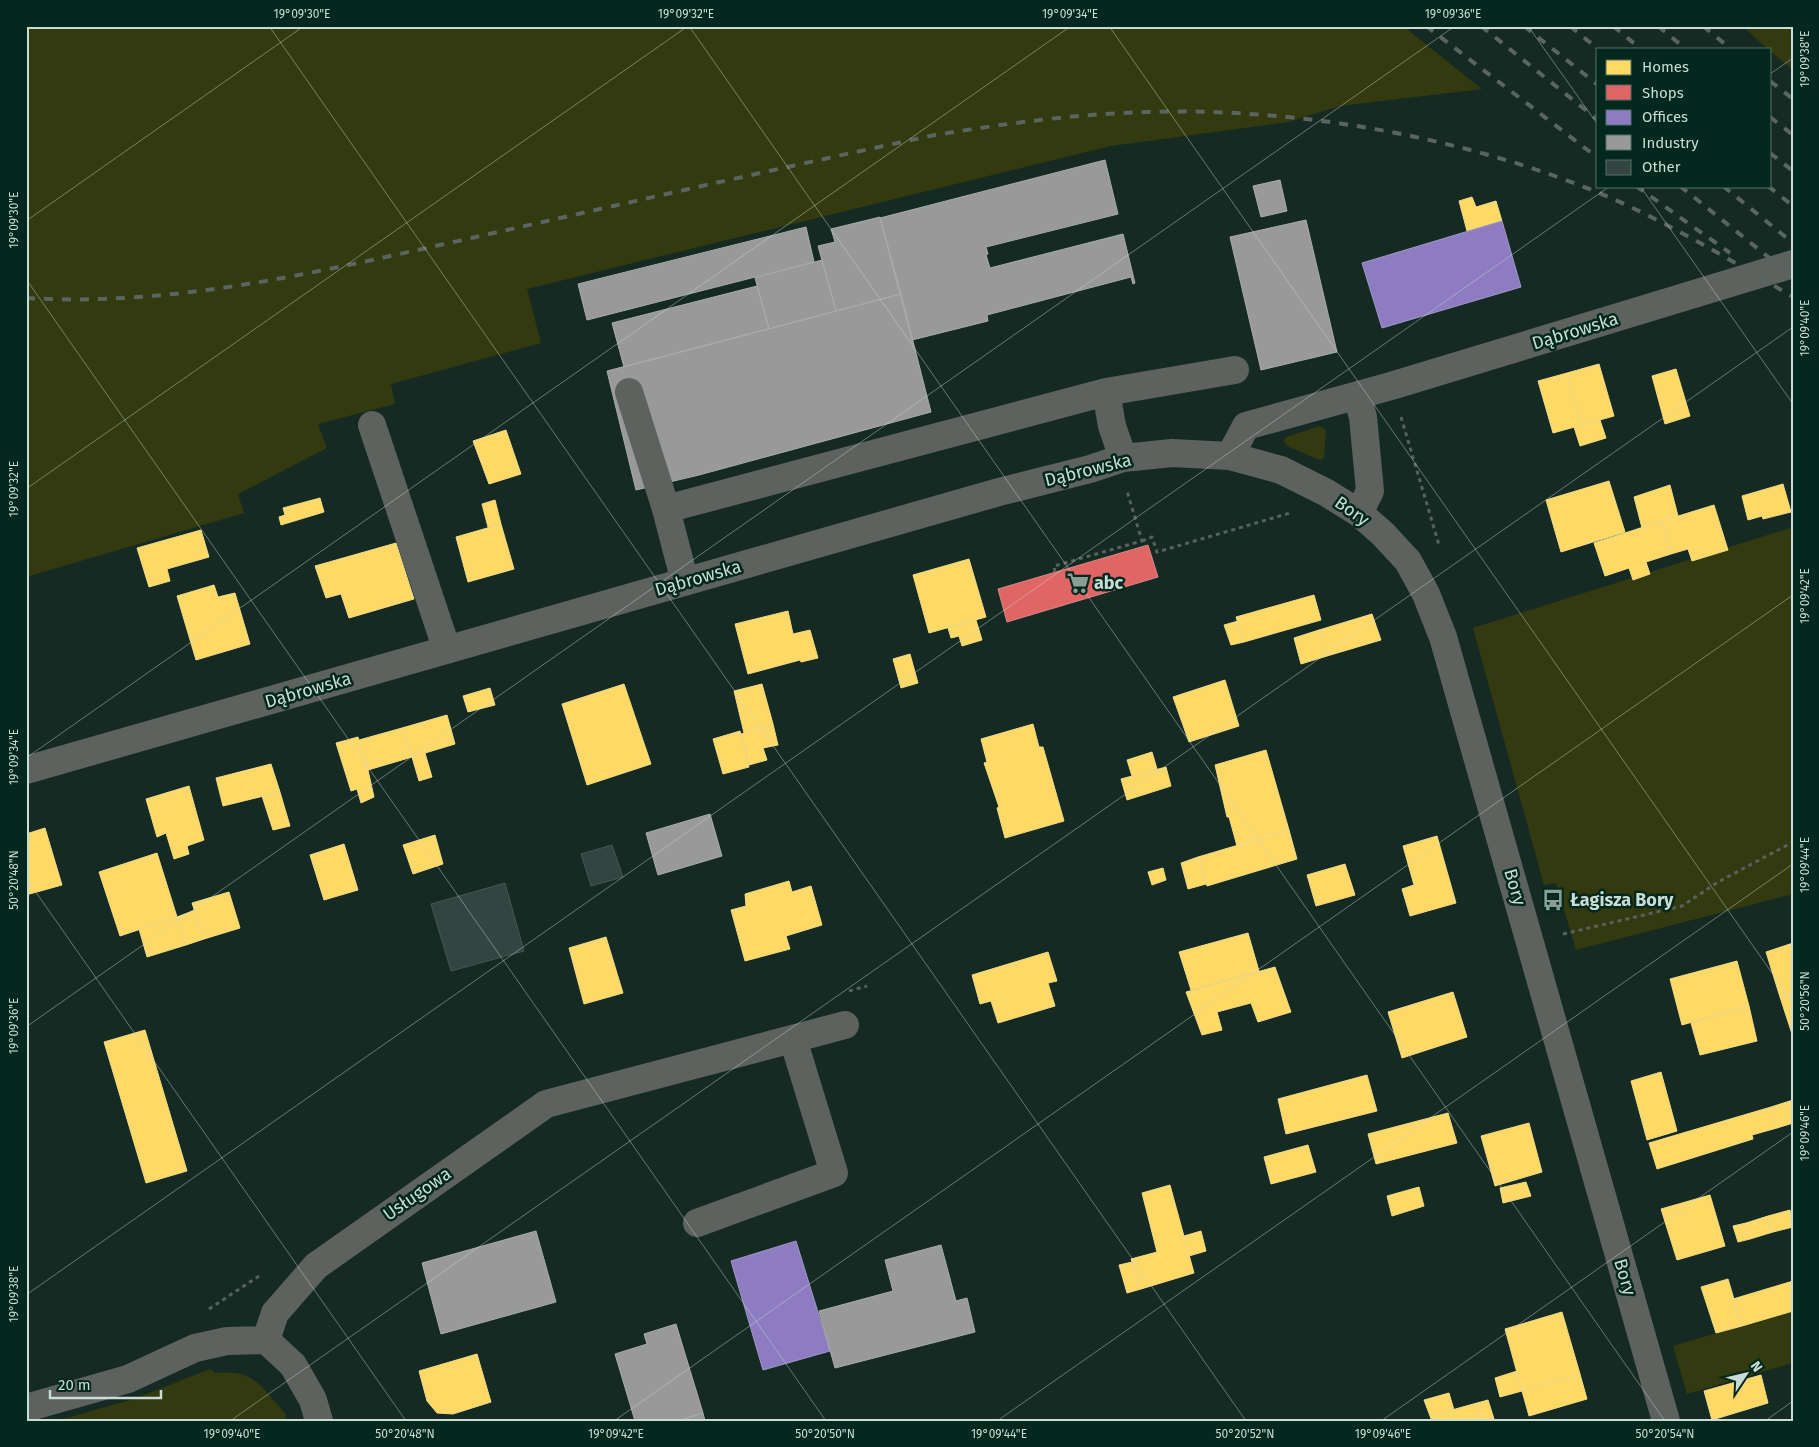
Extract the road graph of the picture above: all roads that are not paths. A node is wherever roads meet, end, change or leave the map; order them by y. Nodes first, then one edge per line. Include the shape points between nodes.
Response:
1 (1793, 264) edge
2 (1235, 370) dead end
3 (629, 392) dead end
4 (1106, 392) junction
5 (1357, 396) junction
6 (372, 425) dead end
7 (1230, 456) junction
8 (1123, 458) junction
9 (666, 509) junction
10 (1359, 513) junction
11 (685, 582) junction
12 (447, 650) junction
13 (26, 770) edge
14 (845, 1025) dead end
15 (793, 1039) junction
16 (697, 1223) dead end
17 (266, 1340) junction
18 (26, 1408) edge
19 (319, 1421) edge
20 (1666, 1421) edge

1 - 5 street, Dąbrowska
2 - 4 street
3 - 9 street
4 - 8 street via 1112,426
4 - 9 street
5 - 7 street, Dąbrowska via 1246,426
5 - 10 street via 1363,417 1370,491
6 - 12 street
7 - 8 street, Dąbrowska via 1172,453
7 - 10 street, Bory via 1281,470
8 - 11 street, Dąbrowska
9 - 11 street
10 - 20 street, Bory via 1408,561 1426,594 1443,637
11 - 12 street, Dąbrowska
12 - 13 street, Dąbrowska
14 - 15 street, Usługowa
15 - 16 street via 834,1173
15 - 17 street, Usługowa via 546,1104 316,1266 275,1313
17 - 18 street via 227,1341 196,1348 128,1378
17 - 19 street via 293,1365 313,1400

